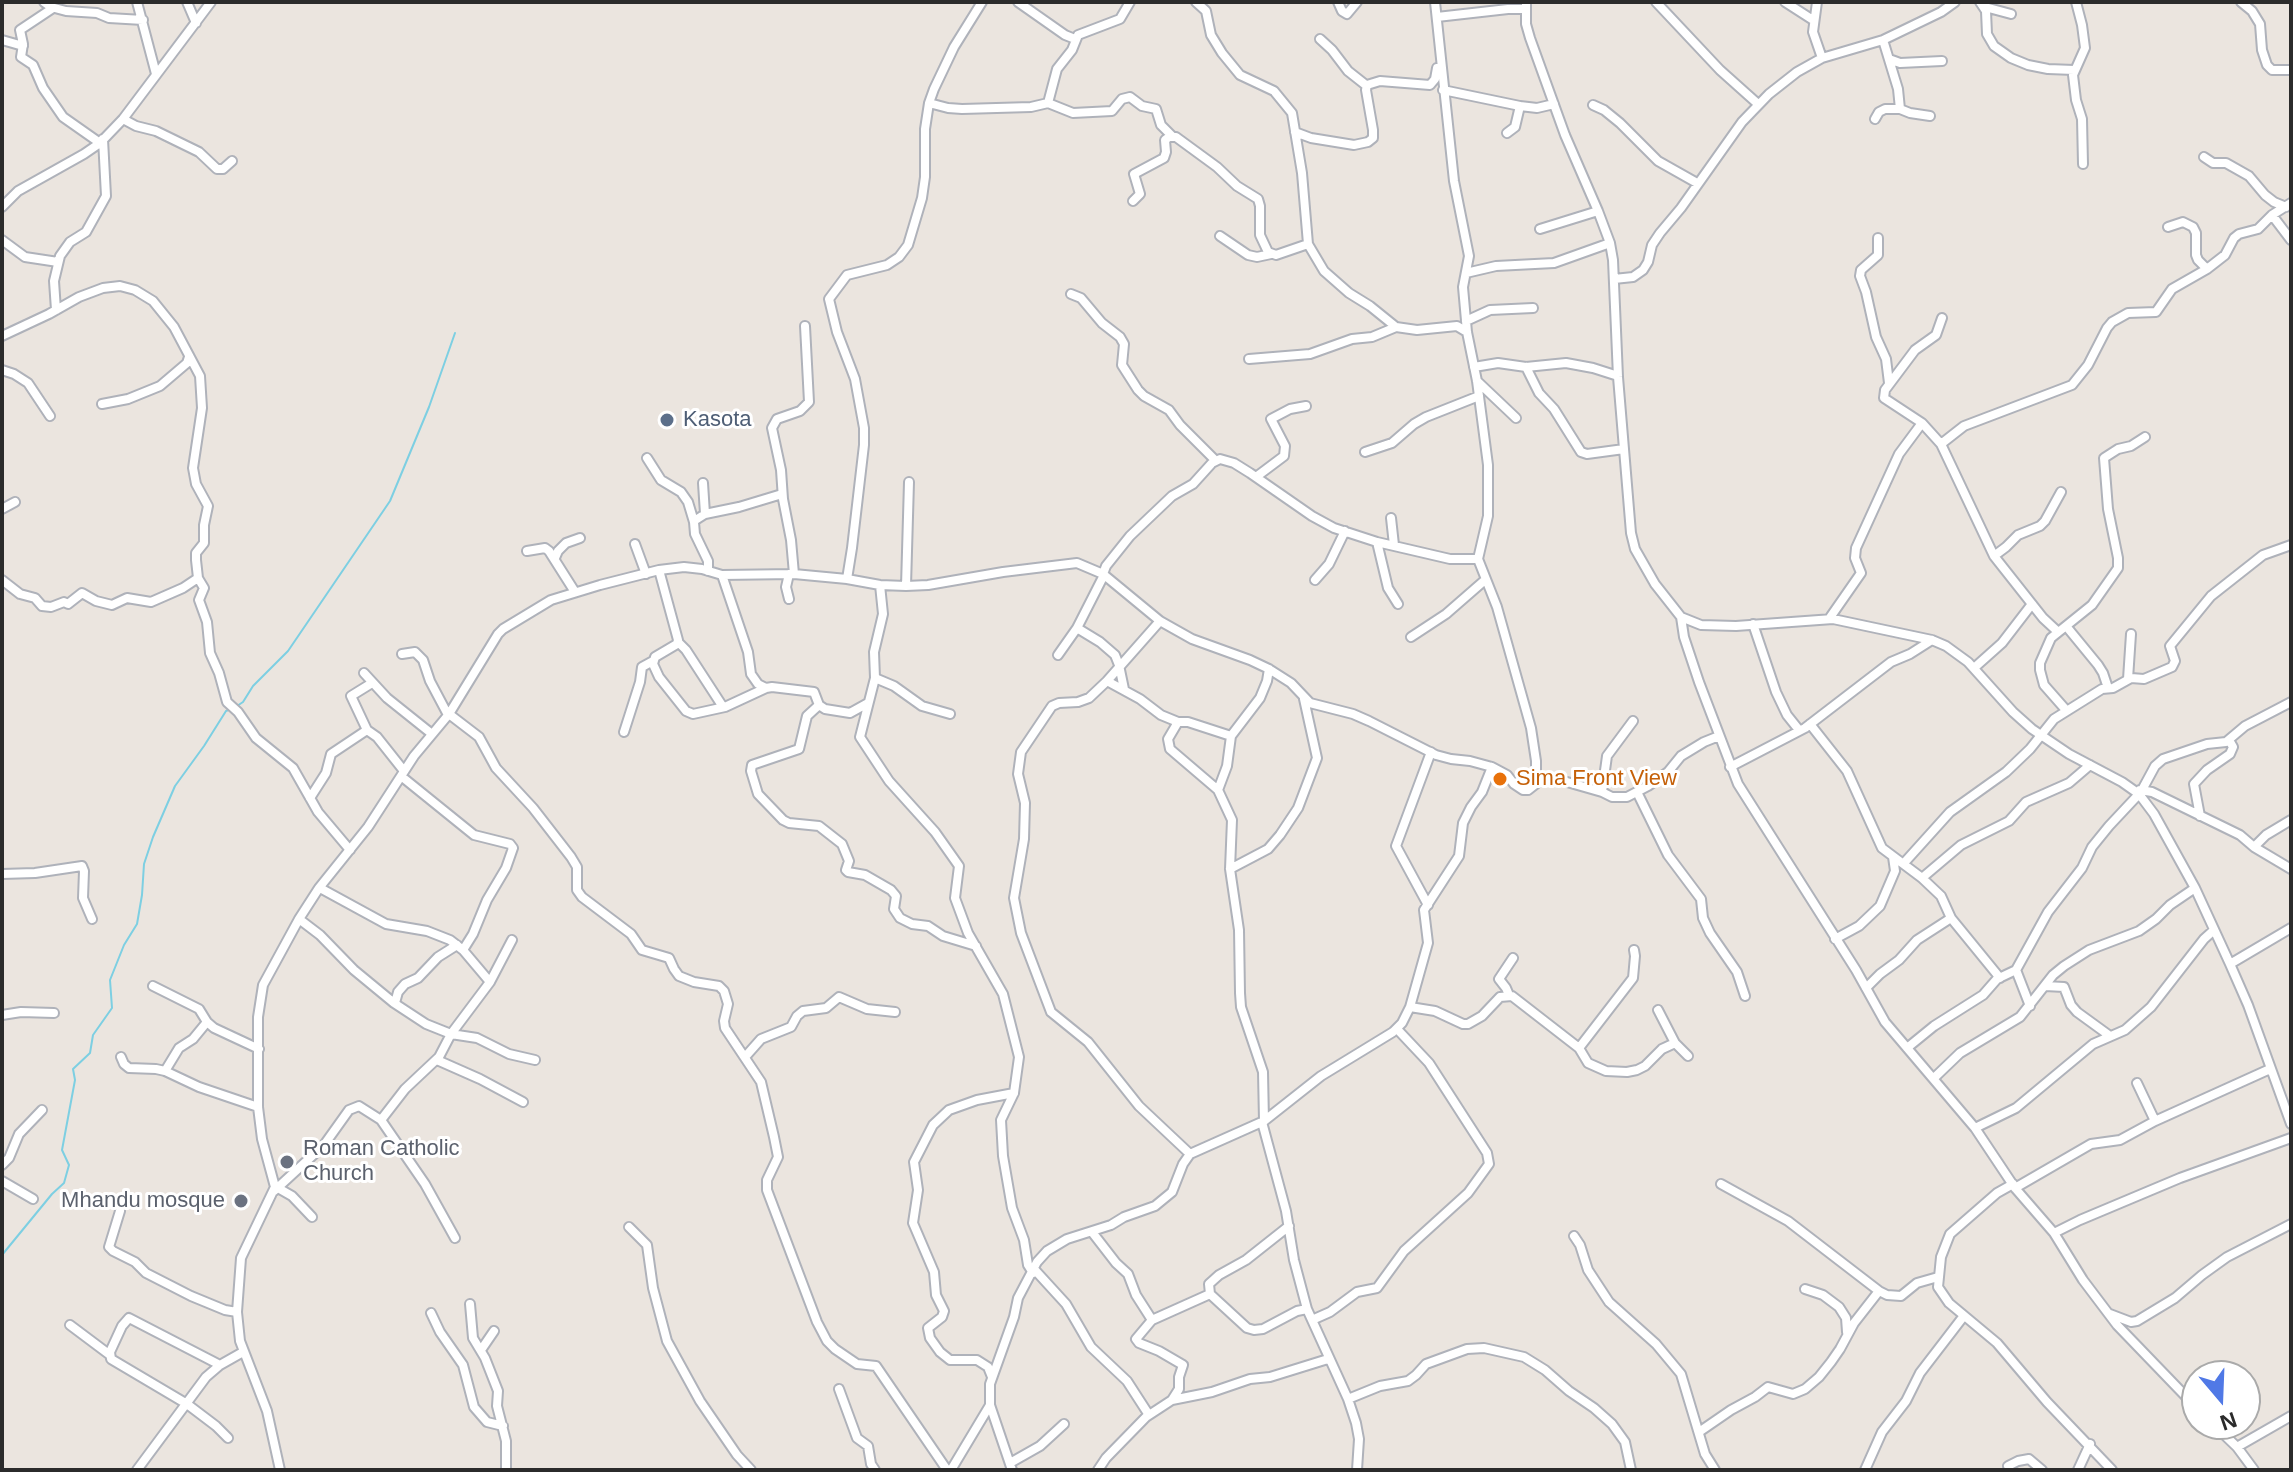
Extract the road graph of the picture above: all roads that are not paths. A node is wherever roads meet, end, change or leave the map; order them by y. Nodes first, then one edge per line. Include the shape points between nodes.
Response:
1 (44, 2) edge
2 (137, 2) edge
3 (187, 2) edge
4 (211, 2) edge
5 (982, 2) edge
6 (1018, 2) edge
7 (1130, 2) edge
8 (1196, 2) edge
9 (1213, 2) edge
10 (1338, 2) edge
11 (1357, 2) edge
12 (1435, 2) edge
13 (1656, 2) edge
14 (1785, 2) edge
15 (1817, 2) edge
16 (1955, 2) edge
17 (2076, 2) edge
18 (2241, 2) edge
19 (1982, 4) edge
20 (1525, 6) edge
21 (53, 8) junction
22 (1206, 11) junction
23 (2011, 14) dead end
24 (1437, 17) junction
25 (143, 20) junction
26 (1813, 20) junction
27 (196, 23) junction
28 (1075, 39) junction
29 (1320, 39) dead end
30 (2, 40) edge
31 (1883, 40) junction
32 (23, 46) junction
33 (1440, 56) junction
34 (1822, 58) junction
35 (1889, 59) junction
36 (1942, 61) dead end
37 (2074, 70) junction
38 (2291, 70) edge
39 (156, 74) junction
40 (1367, 86) junction
41 (1443, 90) junction
42 (929, 103) junction
43 (1048, 103) junction
44 (1554, 104) junction
45 (1758, 104) junction
46 (1593, 105) dead end
47 (1520, 106) junction
48 (1900, 109) junction
49 (1930, 116) dead end
50 (123, 119) junction
51 (1875, 119) dead end
52 (1295, 132) junction
53 (1507, 133) dead end
54 (1172, 136) junction
55 (101, 141) junction
56 (2204, 157) dead end
57 (232, 161) dead end
58 (2083, 164) dead end
59 (1697, 183) junction
60 (1133, 201) dead end
61 (2288, 205) edge
62 (2, 207) edge
63 (1598, 211) junction
64 (2272, 215) junction
65 (2168, 227) dead end
66 (1540, 229) dead end
67 (1220, 236) dead end
68 (1878, 238) dead end
69 (2, 240) edge
70 (2291, 240) edge
71 (1610, 243) junction
72 (1308, 244) junction
73 (1271, 254) junction
74 (58, 262) junction
75 (2207, 269) junction
76 (1466, 273) junction
77 (1614, 279) junction
78 (1071, 294) dead end
79 (1533, 308) dead end
80 (56, 310) junction
81 (1942, 318) dead end
82 (1466, 321) junction
83 (805, 326) dead end
84 (1396, 327) junction
85 (1467, 332) junction
86 (2, 336) edge
87 (189, 357) junction
88 (1249, 359) dead end
89 (1474, 367) junction
90 (1526, 367) junction
91 (2, 370) edge
92 (1618, 376) junction
93 (1477, 381) junction
94 (1889, 384) junction
95 (1479, 396) junction
96 (102, 404) dead end
97 (1306, 406) dead end
98 (50, 416) dead end
99 (1516, 418) dead end
100 (1922, 423) junction
101 (2145, 437) dead end
102 (1941, 444) junction
103 (1624, 449) junction
104 (1365, 452) dead end
105 (647, 458) dead end
106 (1215, 460) junction
107 (1256, 477) junction
108 (909, 482) dead end
109 (703, 483) dead end
110 (2061, 492) dead end
111 (778, 495) junction
112 (15, 502) dead end
113 (2, 509) edge
114 (705, 514) junction
115 (1391, 518) dead end
116 (694, 521) junction
117 (1345, 531) junction
118 (580, 538) dead end
119 (1377, 542) junction
120 (635, 544) dead end
121 (1394, 545) junction
122 (2291, 545) edge
123 (527, 551) dead end
124 (1994, 556) junction
125 (555, 558) junction
126 (1478, 559) junction
127 (659, 570) junction
128 (708, 571) junction
129 (646, 574) junction
130 (791, 574) junction
131 (722, 575) junction
132 (1104, 575) junction
133 (198, 578) junction
134 (847, 579) junction
135 (2, 580) edge
136 (1315, 580) dead end
137 (1485, 580) junction
138 (880, 585) junction
139 (906, 586) junction
140 (575, 592) junction
141 (789, 599) dead end
142 (1398, 604) dead end
143 (2032, 604) junction
144 (1681, 617) junction
145 (1829, 619) junction
146 (1160, 621) junction
147 (1753, 624) junction
148 (2066, 626) junction
149 (1077, 628) junction
150 (2057, 631) junction
151 (2131, 634) dead end
152 (1411, 637) dead end
153 (1932, 640) junction
154 (678, 642) junction
155 (402, 654) dead end
156 (1058, 655) dead end
157 (653, 661) junction
158 (1119, 665) junction
159 (1974, 668) junction
160 (1269, 669) junction
161 (364, 673) dead end
162 (875, 678) junction
163 (2128, 679) junction
164 (1107, 681) junction
165 (372, 683) junction
166 (766, 688) junction
167 (2108, 688) junction
168 (1124, 689) junction
169 (1304, 699) junction
170 (2291, 702) edge
171 (868, 703) junction
172 (819, 705) junction
173 (723, 707) junction
174 (2066, 710) junction
175 (448, 714) junction
176 (950, 714) dead end
177 (1633, 721) dead end
178 (1178, 722) junction
179 (1810, 724) junction
180 (367, 730) junction
181 (1799, 730) junction
182 (624, 732) dead end
183 (432, 734) junction
184 (2040, 735) junction
185 (1231, 736) junction
186 (1719, 736) junction
187 (2229, 740) junction
188 (1431, 752) junction
189 (2090, 765) junction
190 (1492, 767) junction
191 (1730, 767) junction
192 (402, 773) junction
193 (1536, 783) junction
194 (1218, 790) junction
195 (2138, 791) junction
196 (1602, 792) junction
197 (1637, 792) junction
198 (310, 798) junction
199 (2200, 816) junction
200 (2291, 820) edge
201 (2254, 847) junction
202 (350, 850) junction
203 (1893, 857) junction
204 (1904, 863) junction
205 (1230, 869) junction
206 (2291, 869) edge
207 (2, 874) edge
208 (1922, 878) junction
209 (320, 888) junction
210 (2195, 888) junction
211 (1428, 905) junction
212 (1951, 918) junction
213 (92, 919) dead end
214 (299, 919) junction
215 (2291, 928) edge
216 (2214, 930) junction
217 (1835, 939) junction
218 (512, 940) dead end
219 (976, 946) junction
220 (460, 948) junction
221 (1634, 950) dead end
222 (1513, 958) dead end
223 (2230, 964) junction
224 (2016, 970) junction
225 (2000, 978) junction
226 (490, 982) junction
227 (153, 986) dead end
228 (2045, 986) junction
229 (1866, 988) junction
230 (1509, 995) junction
231 (1745, 996) dead end
232 (395, 1003) junction
233 (2030, 1006) junction
234 (1410, 1007) junction
235 (1658, 1010) dead end
236 (895, 1012) dead end
237 (54, 1013) dead end
238 (2, 1015) edge
239 (207, 1022) junction
240 (1397, 1029) junction
241 (451, 1034) junction
242 (2110, 1036) junction
243 (1675, 1043) junction
244 (1579, 1048) junction
245 (1907, 1048) junction
246 (259, 1049) junction
247 (1688, 1056) dead end
248 (121, 1057) dead end
249 (745, 1057) junction
250 (437, 1060) junction
251 (535, 1060) dead end
252 (2270, 1069) junction
253 (165, 1071) junction
254 (1934, 1078) junction
255 (2137, 1083) dead end
256 (1014, 1093) junction
257 (523, 1102) dead end
258 (258, 1107) junction
259 (42, 1110) dead end
260 (381, 1120) junction
261 (2155, 1121) junction
262 (1263, 1122) junction
263 (2291, 1124) edge
264 (1975, 1128) junction
265 (2291, 1138) edge
266 (1190, 1154) junction
267 (2, 1165) edge
268 (2, 1181) edge
269 (1721, 1184) dead end
270 (2014, 1186) junction
271 (276, 1190) junction
272 (33, 1199) dead end
273 (120, 1211) dead end
274 (312, 1217) dead end
275 (2291, 1224) edge
276 (1289, 1226) junction
277 (629, 1227) dead end
278 (1092, 1232) junction
279 (2054, 1233) junction
280 (1574, 1236) dead end
281 (455, 1238) dead end
282 (1034, 1271) junction
283 (1938, 1277) junction
284 (1805, 1289) dead end
285 (1879, 1291) junction
286 (1210, 1294) junction
287 (470, 1304) dead end
288 (1307, 1309) junction
289 (237, 1312) junction
290 (431, 1313) dead end
291 (2109, 1314) junction
292 (1963, 1317) junction
293 (1152, 1320) junction
294 (1312, 1320) junction
295 (70, 1325) dead end
296 (494, 1331) dead end
297 (1847, 1334) junction
298 (481, 1350) junction
299 (243, 1352) junction
300 (110, 1355) junction
301 (1328, 1359) junction
302 (220, 1365) junction
303 (992, 1377) junction
304 (839, 1389) dead end
305 (2181, 1391) edge
306 (1348, 1399) junction
307 (1172, 1400) junction
308 (187, 1404) junction
309 (990, 1405) junction
310 (1149, 1415) junction
311 (2291, 1416) edge
312 (1064, 1424) dead end
313 (503, 1426) junction
314 (1699, 1432) junction
315 (228, 1438) dead end
316 (2230, 1440) edge
317 (2090, 1444) junction
318 (2237, 1447) junction
319 (1011, 1466) edge
320 (2008, 1466) dead end
321 (137, 1470) edge
322 (280, 1470) edge
323 (506, 1470) edge
324 (751, 1470) edge
325 (875, 1470) edge
326 (949, 1470) edge
327 (1098, 1470) edge
328 (1357, 1470) edge
329 (1631, 1470) edge
330 (1715, 1470) edge
331 (1865, 1470) edge
332 (2042, 1470) edge
333 (2078, 1470) edge
334 (2112, 1470) edge
335 (2254, 1470) edge

1 - 21 street
2 - 25 street
3 - 27 street
4 - 27 street
5 - 42 street
6 - 28 street
7 - 28 street via 1120,19
8 - 22 street
9 - 22 street
10 - 11 street via 1347,14
12 - 24 street
13 - 45 street
14 - 26 street
15 - 26 street
16 - 31 street
17 - 37 street via 2085,48
18 - 38 street via 2260,24 2267,65
19 - 23 street
19 - 37 street via 1994,46 2028,65
20 - 24 street
20 - 44 street via 1530,38
21 - 25 street
21 - 32 street via 20,30
22 - 52 street via 1222,53 1240,75 1266,86 1283,101 1292,113
24 - 33 street
25 - 39 street
26 - 34 street
27 - 39 street
28 - 43 street via 1057,69
29 - 40 street
30 - 32 street
31 - 34 street
31 - 35 street
32 - 55 street via 21,57 33,65 63,117
33 - 40 street via 1430,85 1380,81
33 - 41 street
34 - 45 street
35 - 36 street
35 - 48 street
37 - 58 street
39 - 50 street
40 - 52 street via 1373,130 1368,142 1354,145
41 - 47 street
41 - 76 street via 1469,256
42 - 43 street via 962,109
42 - 134 street via 922,198 908,245 887,265 847,275 829,299 859,394 864,428
43 - 54 street via 1073,113 1107,112 1130,97 1156,109
44 - 47 street
44 - 63 street
45 - 59 street
46 - 59 street via 1658,161
47 - 53 street via 1515,127
48 - 49 street
48 - 51 street via 1885,109
50 - 55 street
50 - 57 street via 199,152 217,169
52 - 72 street
54 - 60 street via 1165,140 1164,158 1134,174 1140,194
54 - 73 street via 1258,199 1260,235
55 - 62 street via 18,191
55 - 74 street via 106,196 86,232 70,242
56 - 61 street via 2249,176 2265,195
59 - 77 street via 1652,245 1643,270
61 - 64 street
63 - 66 street
63 - 71 street
64 - 70 street
64 - 75 street via 2258,229 2234,238 2225,255
65 - 75 street via 2183,222 2193,227 2196,255
67 - 73 street via 1248,255
68 - 94 street via 1878,255 1860,276
69 - 74 street via 25,257
71 - 76 street via 1554,263
71 - 77 street
72 - 73 street
72 - 84 street via 1324,271
74 - 80 street
75 - 102 street via 2172,289 2156,312 2128,313 2112,322 2072,385 1964,426
76 - 82 street
77 - 92 street
78 - 106 street via 1120,337 1122,365 1138,390 1169,410
79 - 82 street via 1490,310
80 - 86 street
80 - 87 street via 103,288 135,290 161,310
81 - 94 street via 1936,335 1915,350
82 - 85 street
83 - 111 street via 809,402 772,425 781,479
84 - 85 street via 1457,326
84 - 88 street via 1310,354
85 - 89 street
87 - 96 street via 160,386
87 - 133 street via 200,376 202,397 193,468 208,506 204,543 196,553
89 - 90 street
89 - 93 street
90 - 92 street via 1566,363
90 - 103 street via 1581,452
91 - 98 street via 28,383
92 - 103 street
93 - 95 street
93 - 99 street
94 - 100 street via 1886,401
95 - 104 street via 1426,417 1392,443
95 - 126 street via 1488,516
97 - 107 street via 1271,419 1285,446 1284,456
100 - 102 street
100 - 145 street via 1899,454 1856,548 1861,573
101 - 148 street via 2104,458 2118,568 2092,605
102 - 124 street
103 - 144 street via 1635,549
105 - 116 street via 661,480 684,496
106 - 107 street via 1225,459
106 - 132 street via 1130,536
107 - 117 street via 1324,523
108 - 139 street
109 - 114 street
110 - 124 street via 2040,526 2018,535
111 - 114 street
111 - 130 street via 791,540
112 - 113 street
114 - 116 street
115 - 121 street
116 - 128 street
117 - 119 street
117 - 136 street
118 - 125 street via 566,543
119 - 121 street
119 - 142 street via 1388,588
120 - 129 street
121 - 126 street via 1450,559
122 - 163 street via 2263,555 2211,596 2170,646 2172,667 2144,679
123 - 125 street via 545,548
124 - 143 street
125 - 140 street
126 - 137 street
127 - 128 street
127 - 129 street
127 - 154 street
128 - 131 street
129 - 140 street
130 - 131 street
130 - 134 street
130 - 141 street
131 - 166 street via 751,674
132 - 139 street via 1071,563
132 - 146 street
132 - 149 street
133 - 135 street via 151,602 127,598 112,605 82,593 68,604 51,607
133 - 198 street via 204,588 199,600 210,653 226,700 256,738 293,768
134 - 138 street
137 - 152 street
137 - 193 street via 1531,728
138 - 139 street
138 - 162 street via 883,614 874,652
140 - 175 street via 503,629
143 - 150 street
143 - 159 street
144 - 147 street via 1718,627
144 - 186 street
145 - 147 street
145 - 153 street
146 - 158 street
146 - 160 street
147 - 181 street via 1782,706
148 - 150 street
148 - 167 street via 2098,665
149 - 156 street
149 - 158 street via 1105,646
150 - 174 street via 2039,667 2047,690
151 - 163 street
153 - 159 street
153 - 179 street via 1891,662
154 - 157 street
154 - 173 street
155 - 175 street via 415,652 423,660
157 - 173 street via 686,711
157 - 182 street via 642,667
158 - 164 street
158 - 168 street
159 - 184 street
160 - 169 street
160 - 185 street via 1260,698
161 - 165 street
162 - 171 street
162 - 176 street via 922,706
163 - 167 street
164 - 168 street
164 - 266 street via 1084,701 1052,706 1021,752 1018,774 1025,812 1016,912 1051,1012 1088,1042 1139,1106
165 - 180 street via 351,696
165 - 183 street
166 - 172 street via 814,692
166 - 173 street
167 - 174 street
168 - 178 street
169 - 188 street via 1353,714
169 - 205 street via 1317,758 1298,808 1268,849
170 - 187 street
171 - 172 street via 850,713
171 - 219 street via 862,741 959,866 955,898
172 - 219 street via 807,716 799,749 751,767 758,794 783,820 819,826 842,844 849,861 846,870 891,890 900,918
174 - 184 street
175 - 183 street
175 - 249 street via 479,737 496,768 571,857 582,897 631,934 642,950 669,958 679,976 721,987 728,1004 725,1028
177 - 196 street via 1607,756
178 - 185 street
178 - 194 street via 1168,739 1170,749
179 - 181 street
179 - 203 street via 1841,762 1882,848
180 - 192 street
180 - 198 street via 331,754
181 - 191 street
183 - 192 street
184 - 189 street
184 - 204 street via 2006,772 1959,803
185 - 194 street
186 - 191 street
186 - 197 street via 1681,756 1668,772
187 - 195 street via 2163,759
187 - 199 street via 2230,754 2194,784
188 - 190 street
188 - 211 street via 1396,846
189 - 195 street
189 - 208 street via 2069,783 2026,802 2009,821 1961,845
190 - 193 street via 1523,790
190 - 211 street via 1463,823 1459,856
191 - 217 street
192 - 202 street
192 - 220 street via 474,835 513,848 473,934
193 - 196 street via 1553,778
194 - 205 street via 1232,820
195 - 199 street via 2152,792
195 - 210 street
195 - 224 street via 2092,847
196 - 197 street via 1617,798
197 - 231 street via 1668,855 1701,899 1702,916 1737,972
198 - 202 street
199 - 201 street
200 - 201 street
201 - 206 street
202 - 209 street
203 - 204 street
203 - 217 street via 1895,871 1877,910
204 - 208 street
205 - 262 street via 1239,930 1241,1007 1263,1072
207 - 213 street via 82,866 84,903
208 - 212 street via 1944,899
209 - 214 street
209 - 220 street via 386,924 427,931
210 - 216 street
210 - 228 street via 2139,931 2064,966
211 - 234 street via 1428,943
212 - 225 street
212 - 229 street via 1917,940
214 - 232 street
214 - 246 street via 263,985
215 - 223 street
216 - 223 street
216 - 242 street via 2151,1007
217 - 229 street
218 - 226 street
219 - 256 street via 999,984 1012,1023 1019,1057
220 - 226 street
220 - 232 street via 438,957 405,984
221 - 244 street via 1633,978
222 - 230 street via 1499,977
223 - 252 street
224 - 225 street
224 - 233 street
225 - 245 street
226 - 241 street
227 - 239 street via 199,1009
228 - 233 street
228 - 242 street via 2064,987 2077,1012
229 - 245 street
230 - 234 street via 1468,1024
230 - 244 street
232 - 241 street
233 - 254 street via 1960,1053
234 - 240 street
235 - 243 street
236 - 249 street via 867,1009 839,997 826,1008 803,1011 794,1025 761,1039
237 - 238 street
239 - 246 street
239 - 253 street via 179,1048
240 - 262 street via 1321,1076
240 - 294 street via 1429,1063 1489,1164 1473,1188 1404,1251 1377,1288 1357,1292
241 - 250 street
241 - 251 street
242 - 264 street via 2016,1108
243 - 244 street via 1645,1066 1627,1072 1598,1069
243 - 247 street
245 - 254 street
246 - 258 street
248 - 253 street via 129,1068
249 - 326 street via 765,1092 778,1153 767,1190 817,1322 835,1349 857,1364 876,1366
250 - 257 street
250 - 260 street
252 - 261 street
252 - 263 street
253 - 258 street
254 - 264 street
255 - 261 street
256 - 282 street via 1001,1120 1003,1156 1012,1208
256 - 303 street via 949,1110 933,1125 914,1162 918,1190 913,1223 944,1311 928,1328 930,1338 950,1360 977,1360
258 - 271 street
259 - 267 street via 19,1134
260 - 271 street via 359,1106 352,1108 324,1145
260 - 281 street
261 - 270 street via 2120,1140 2091,1144
262 - 266 street
262 - 276 street
264 - 270 street
265 - 279 street via 2180,1178
266 - 278 street via 1164,1200
268 - 272 street
269 - 285 street via 1788,1221
270 - 279 street
270 - 283 street via 1997,1193 1950,1234
271 - 274 street via 292,1196
271 - 289 street via 241,1258
273 - 289 street via 109,1247 113,1251 191,1296
275 - 291 street via 2227,1257 2137,1321
276 - 286 street via 1219,1275 1209,1284
276 - 288 street
277 - 324 street via 647,1245 667,1341 700,1401
278 - 282 street via 1055,1245
278 - 293 street via 1128,1274
279 - 291 street
280 - 314 street via 1609,1302 1677,1367
282 - 303 street via 1018,1298
282 - 310 street via 1066,1304 1091,1347 1127,1381
283 - 285 street via 1917,1283 1901,1296
283 - 292 street via 1940,1291
284 - 297 street via 1839,1307
285 - 297 street
286 - 288 street via 1254,1330
286 - 293 street
287 - 298 street via 472,1334
288 - 294 street
289 - 299 street
290 - 313 street via 463,1365 474,1407 487,1422
291 - 305 street
292 - 317 street via 1997,1343
292 - 331 street via 1882,1432
293 - 307 street via 1136,1339 1183,1365
294 - 301 street
295 - 300 street
296 - 298 street
297 - 314 street via 1819,1377 1800,1393 1768,1387
298 - 313 street via 497,1388
299 - 302 street
299 - 322 street via 267,1411
300 - 302 street via 129,1318
300 - 308 street
301 - 306 street
301 - 307 street
302 - 308 street
303 - 309 street
304 - 325 street
306 - 328 street via 1359,1439
306 - 329 street via 1408,1381 1426,1364 1467,1349 1524,1357 1612,1424 1625,1442
307 - 310 street
308 - 315 street
308 - 321 street
309 - 319 street
309 - 326 street
310 - 327 street
311 - 318 street
312 - 319 street
313 - 323 street
314 - 330 street
316 - 318 street
317 - 333 street
317 - 334 street
318 - 335 street
320 - 332 street via 2029,1459

